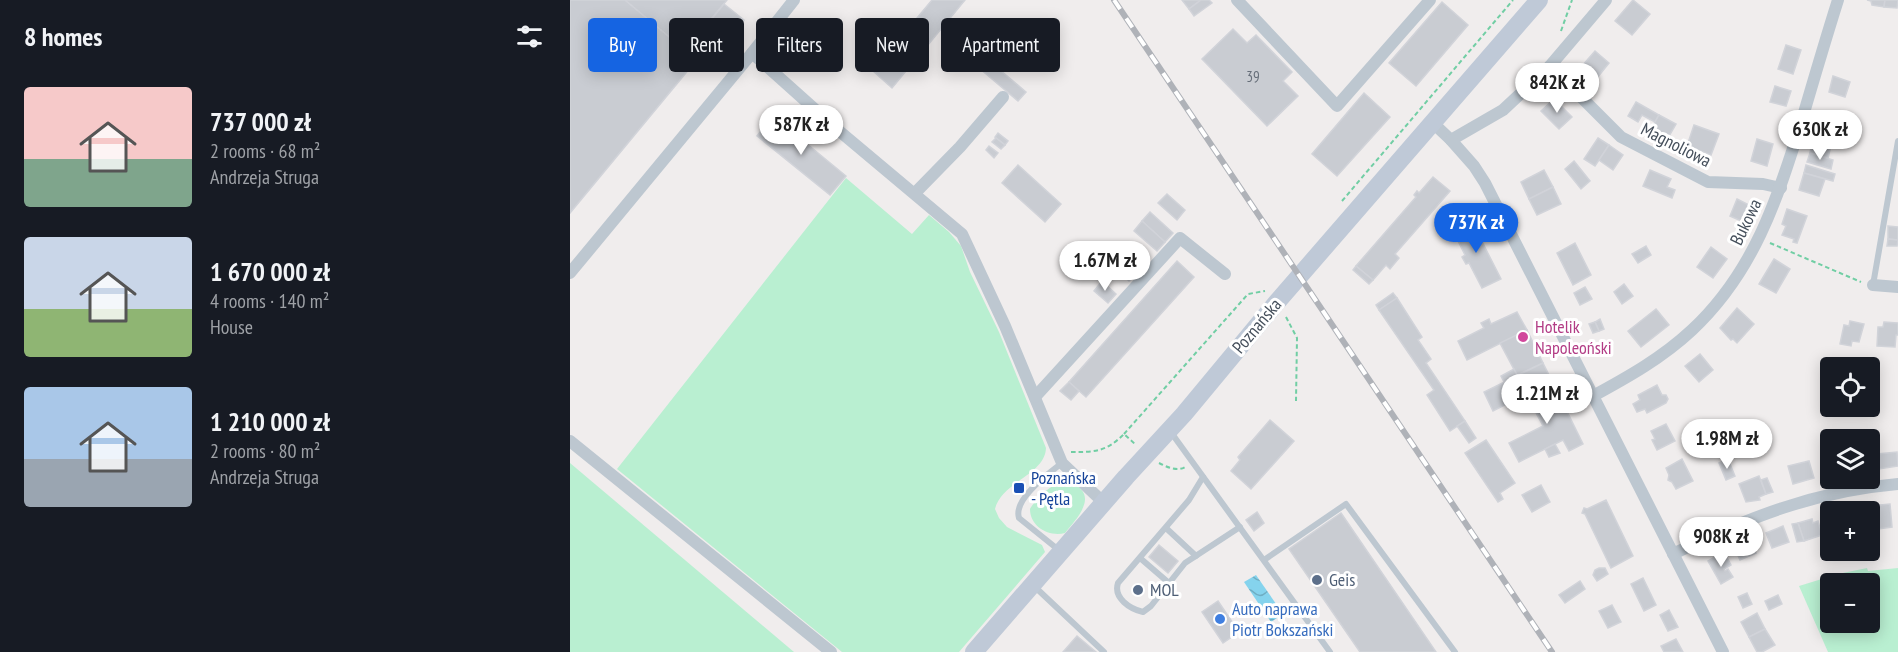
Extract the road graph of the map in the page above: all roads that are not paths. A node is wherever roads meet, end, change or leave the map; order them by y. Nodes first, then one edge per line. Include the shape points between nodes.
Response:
1 (794, 0) edge
2 (1430, 0) edge
3 (1539, 0) edge
4 (1606, 0) edge
5 (1838, 0) edge
6 (1241, 1) edge
7 (752, 53) junction
8 (1550, 66) junction
9 (1003, 97) dead end
10 (1433, 123) junction
11 (1451, 140) junction
12 (1898, 141) edge
13 (1781, 188) junction
14 (915, 193) junction
15 (570, 273) edge
16 (1225, 274) dead end
17 (1873, 285) joint
18 (1898, 287) edge
19 (1593, 396) junction
20 (1035, 397) junction
21 (1169, 431) junction
22 (570, 441) edge
23 (1062, 463) junction
24 (1203, 477) junction
25 (1898, 484) edge
26 (1103, 502) junction
27 (1240, 527) junction
28 (1166, 528) junction
29 (1060, 552) junction
30 (1673, 554) junction
31 (1196, 556) junction
32 (1140, 558) junction
33 (1264, 560) junction
34 (1169, 584) junction
35 (1032, 585) junction
36 (831, 652) edge
37 (974, 652) edge
38 (1104, 652) edge
39 (1330, 652) edge
40 (1455, 652) edge
41 (1723, 652) edge

1 - 7 street
2 - 6 street via 1337,106
3 - 10 main road, Poznańska
4 - 8 street
5 - 13 street, Bukowa
7 - 14 street
7 - 15 street
8 - 11 street via 1503,110
8 - 13 street, Magnoliowa via 1621,137 1708,182
9 - 14 street
10 - 11 street
10 - 21 main road, Poznańska via 1272,296
11 - 19 street via 1485,183
12 - 17 lane
13 - 19 street, Bukowa via 1759,238 1728,289 1689,333 1652,362
14 - 20 street via 962,234
16 - 20 street via 1180,238
17 - 18 street
19 - 30 street
20 - 23 street
21 - 24 lane
21 - 26 main road, Poznańska
22 - 36 street
23 - 26 street
23 - 29 lane via 1030,491 1018,514
24 - 27 lane
24 - 28 lane
25 - 30 street via 1841,492 1778,508
26 - 29 main road, Poznańska
27 - 31 lane
27 - 33 lane
28 - 31 lane
28 - 32 lane
29 - 35 main road, Poznańska
30 - 41 street
31 - 34 lane via 1185,563
32 - 34 lane
32 - 34 lane via 1117,588 1127,604 1143,612
33 - 39 lane
33 - 40 lane via 1346,504
35 - 37 main road, Poznańska
35 - 38 lane

